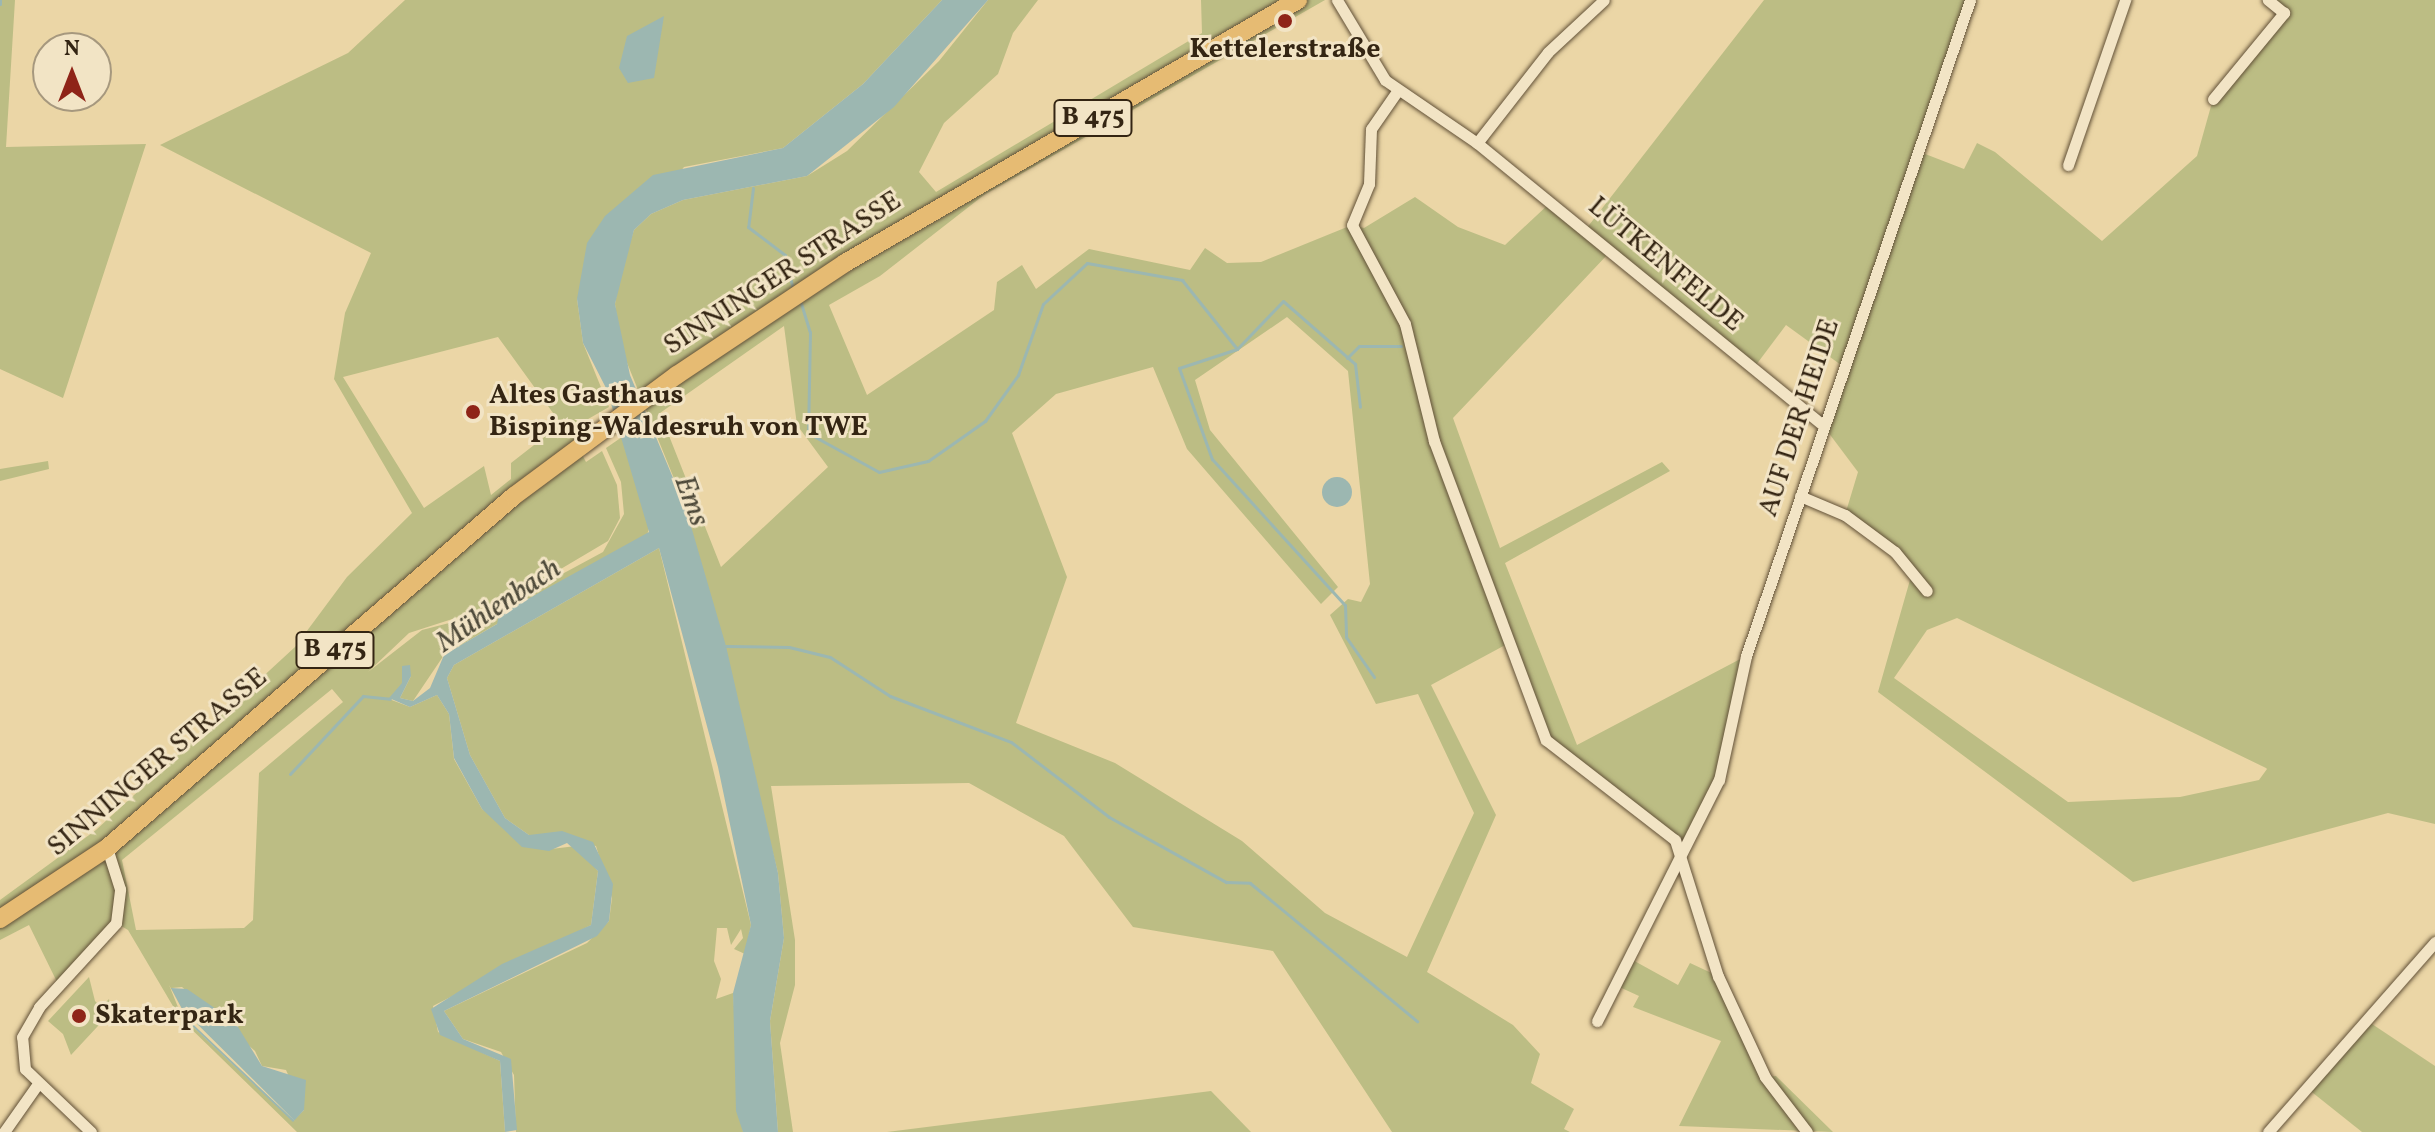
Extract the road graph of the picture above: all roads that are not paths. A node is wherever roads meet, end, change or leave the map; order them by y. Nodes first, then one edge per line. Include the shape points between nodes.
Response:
1 (1298, 0) edge
2 (1337, 0) edge
3 (1604, 0) edge
4 (1970, 0) edge
5 (2125, 0) edge
6 (2268, 0) edge
7 (1398, 90) junction
8 (2213, 99) dead end
9 (1477, 143) junction
10 (2068, 165) dead end
11 (1822, 424) junction
12 (1800, 496) junction
13 (1927, 591) dead end
14 (107, 848) junction
15 (1683, 852) junction
16 (0, 919) edge
17 (2435, 942) edge
18 (1597, 1021) dead end
19 (37, 1085) junction
20 (4, 1132) edge
21 (91, 1132) edge
22 (1807, 1132) edge
23 (2268, 1132) edge

1 - 14 main road, SINNINGER STRASSE / B 475 via 817,281 567,456
2 - 7 street, LÜTKENFELDE via 1363,52
3 - 9 street via 1548,52
4 - 11 street, AUF DER HEIDE
5 - 10 street
6 - 8 street via 2284,13
7 - 9 street, LÜTKENFELDE
7 - 15 street via 1371,129 1369,184 1352,225 1405,324 1434,441 1546,740
9 - 11 street, LÜTKENFELDE
11 - 12 street, AUF DER HEIDE
12 - 13 street via 1858,524 1895,552
12 - 15 street, AUF DER HEIDE via 1746,656 1719,780
14 - 16 main road, SINNINGER STRASSE / B 475
14 - 19 street via 120,914 27,1022 22,1054
15 - 18 street, AUF DER HEIDE
15 - 22 street via 1718,976 1765,1077
17 - 23 street
19 - 20 street
19 - 21 street

